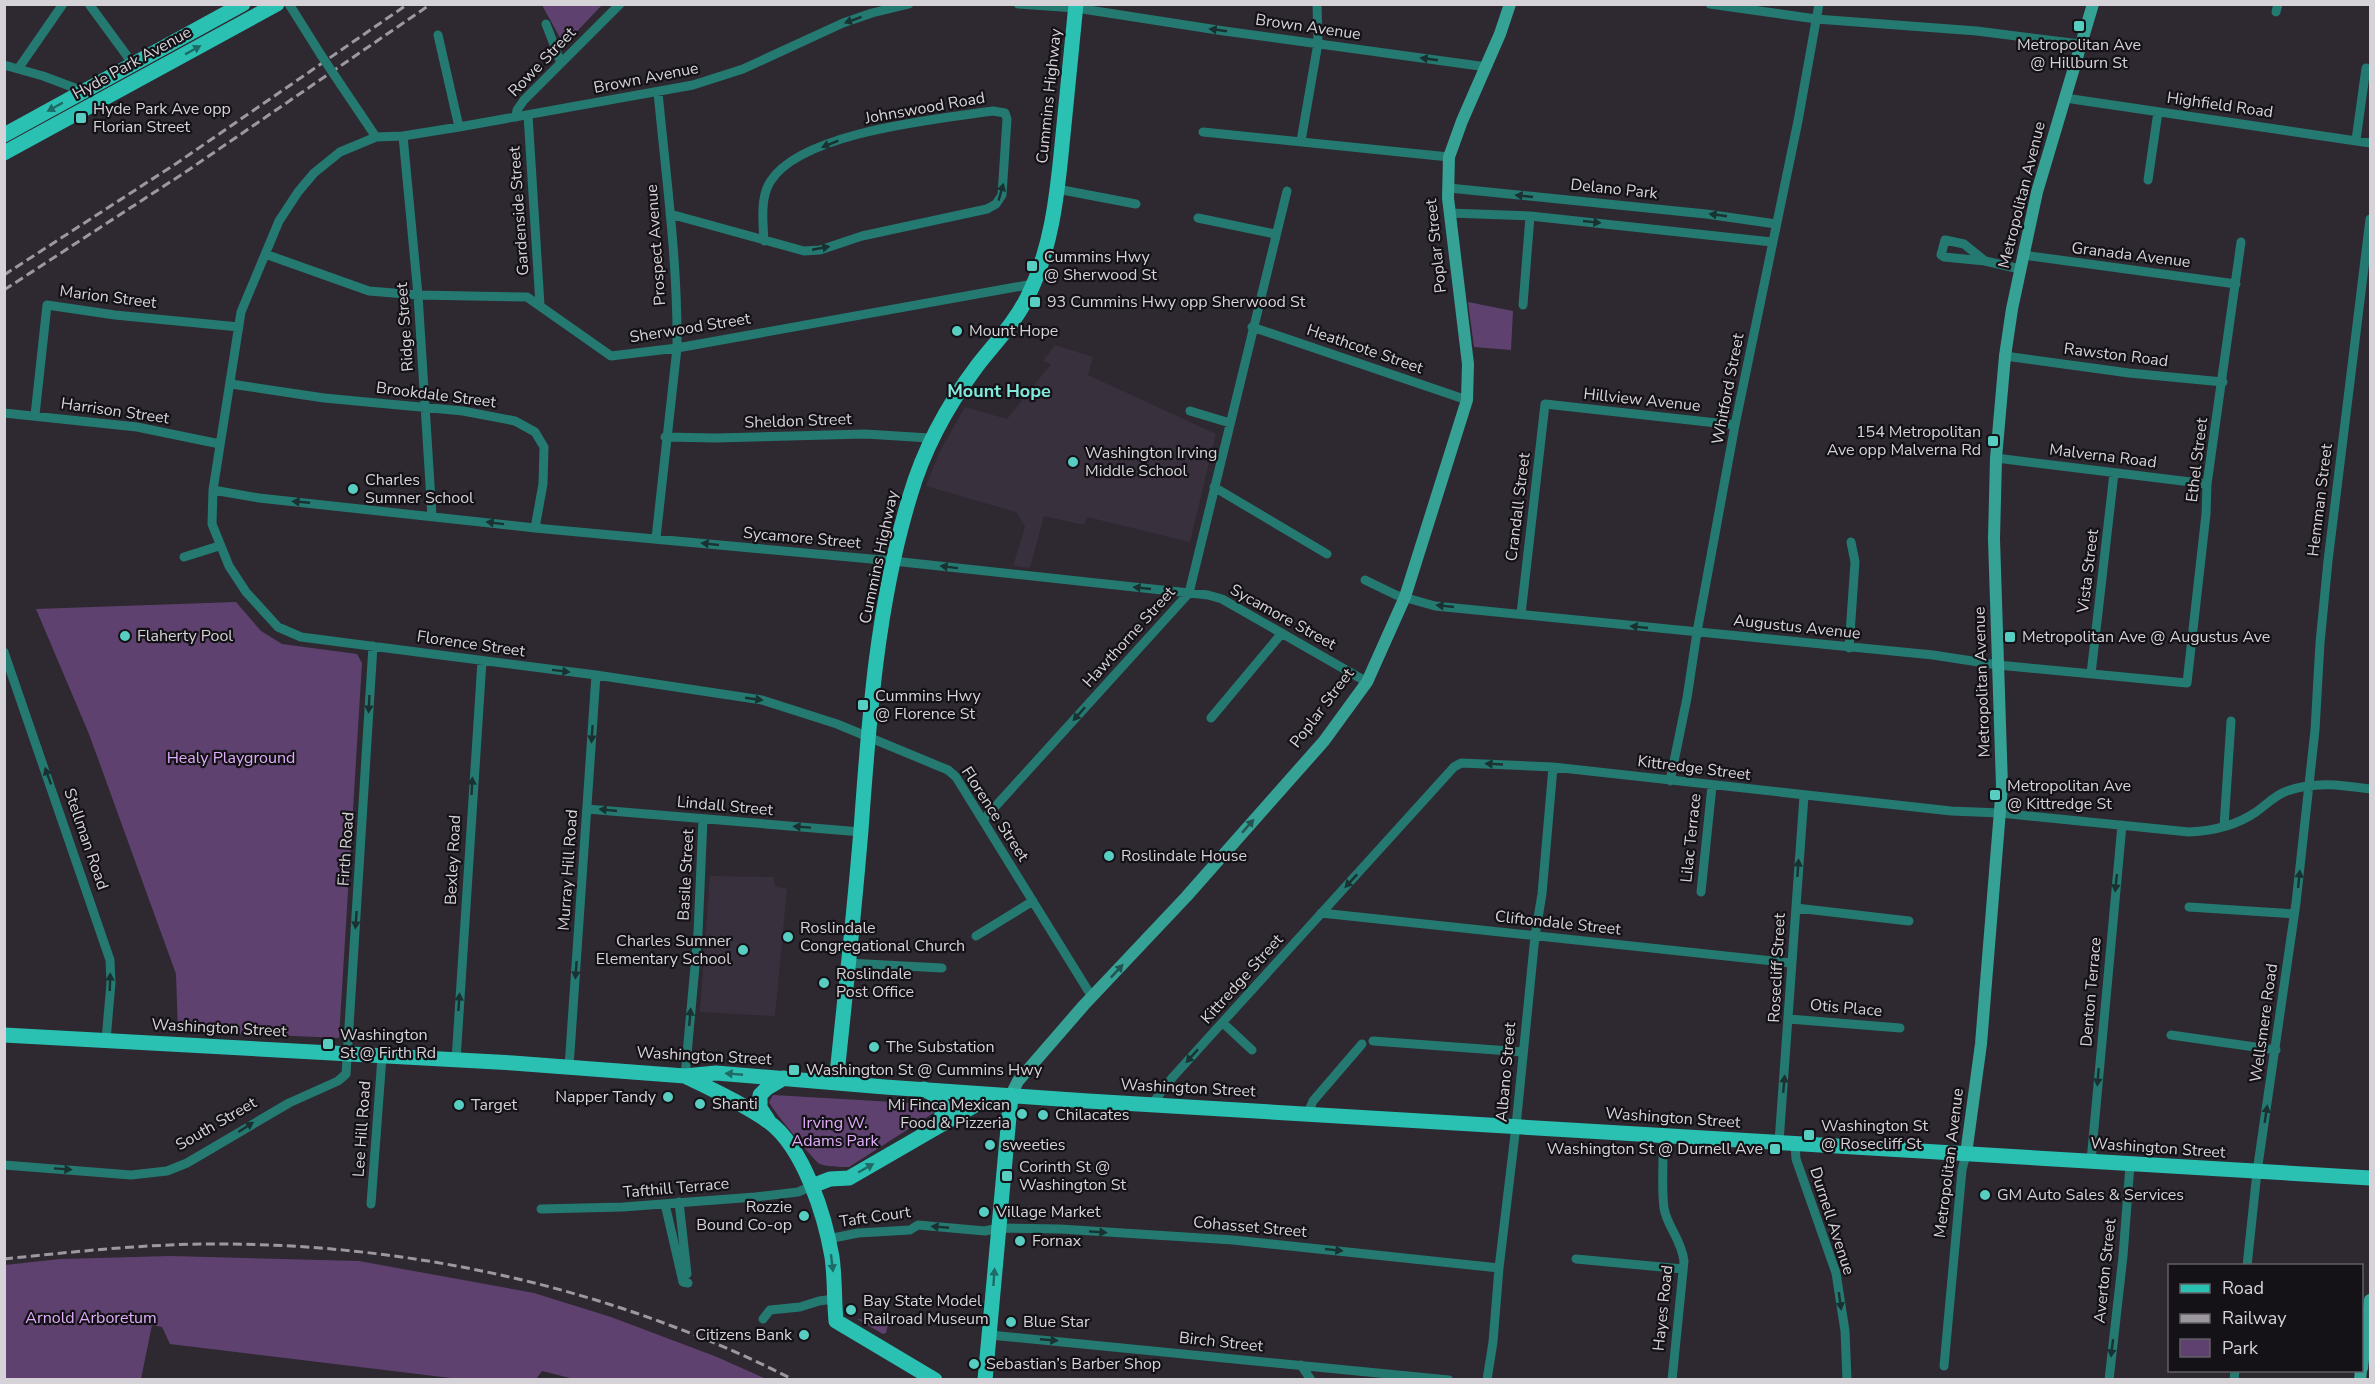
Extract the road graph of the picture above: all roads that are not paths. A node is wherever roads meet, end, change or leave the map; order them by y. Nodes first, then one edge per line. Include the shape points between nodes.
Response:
1 (63, 4) edge
2 (89, 4) edge
3 (243, 4) edge
4 (277, 4) edge
5 (289, 4) edge
6 (620, 4) edge
7 (909, 4) edge
8 (1018, 4) edge
9 (1317, 4) edge
10 (1510, 4) edge
11 (1710, 4) edge
12 (1819, 4) edge
13 (2092, 4) edge
14 (1076, 6) edge
15 (1816, 19) junction
16 (546, 24) dead end
17 (438, 35) dead end
18 (1318, 43) junction
19 (2080, 44) junction
20 (561, 63) junction
21 (133, 64) junction
22 (4, 65) edge
23 (1487, 67) junction
24 (18, 69) junction
25 (2366, 69) dead end
26 (83, 91) junction
27 (658, 92) junction
28 (2065, 98) junction
29 (2158, 112) junction
30 (528, 115) junction
31 (516, 117) junction
32 (26, 123) junction
33 (459, 127) junction
34 (1203, 132) dead end
35 (4, 135) edge
36 (403, 136) junction
37 (34, 137) junction
38 (376, 137) junction
39 (2356, 140) junction
40 (1301, 141) junction
41 (2370, 143) edge
42 (4, 153) edge
43 (1449, 157) junction
44 (2148, 180) dead end
45 (1449, 188) junction
46 (1057, 189) junction
47 (1287, 191) dead end
48 (1136, 204) dead end
49 (1450, 213) junction
50 (670, 214) junction
51 (1530, 216) junction
52 (1198, 218) dead end
53 (2370, 219) edge
54 (1776, 224) junction
55 (1275, 234) junction
56 (764, 241) junction
57 (1772, 242) junction
58 (2241, 242) dead end
59 (265, 254) junction
60 (2023, 255) junction
61 (1985, 261) dead end
62 (2020, 269) junction
63 (1033, 284) junction
64 (2236, 284) junction
65 (418, 295) junction
66 (540, 305) junction
67 (1523, 305) dead end
68 (239, 327) junction
69 (1252, 327) junction
70 (676, 348) junction
71 (2005, 356) junction
72 (2223, 382) junction
73 (231, 384) junction
74 (1467, 400) junction
75 (1545, 404) joint
76 (426, 409) junction
77 (1190, 411) dead end
78 (4, 413) edge
79 (35, 415) junction
80 (1230, 423) junction
81 (1735, 425) junction
82 (666, 437) junction
83 (930, 438) junction
84 (220, 444) junction
85 (1996, 458) junction
86 (2114, 473) junction
87 (2207, 484) junction
88 (1214, 487) junction
89 (213, 490) junction
90 (432, 516) junction
91 (535, 528) junction
92 (656, 538) junction
93 (1851, 542) dead end
94 (219, 546) junction
95 (1327, 554) dead end
96 (184, 557) dead end
97 (893, 561) junction
98 (1365, 580) dead end
99 (1189, 593) junction
100 (1405, 597) junction
101 (1521, 614) junction
102 (1282, 633) junction
103 (1697, 633) junction
104 (373, 646) junction
105 (1848, 648) junction
106 (4, 652) edge
107 (482, 661) junction
108 (1998, 665) junction
109 (2091, 674) junction
110 (596, 675) junction
111 (1367, 682) junction
112 (2187, 683) joint
113 (1211, 718) dead end
114 (2231, 721) dead end
115 (868, 738) junction
116 (1553, 767) junction
117 (1670, 781) junction
118 (2309, 785) junction
119 (1712, 786) junction
120 (2370, 789) edge
121 (1804, 796) junction
122 (587, 809) junction
123 (2000, 813) junction
124 (703, 819) junction
125 (983, 820) junction
126 (2122, 825) junction
127 (2224, 826) junction
128 (861, 831) junction
129 (1701, 892) dead end
130 (1033, 901) junction
131 (2189, 907) dead end
132 (1796, 908) junction
133 (1321, 913) junction
134 (2294, 914) junction
135 (1909, 921) dead end
136 (976, 936) dead end
137 (1535, 936) junction
138 (848, 963) junction
139 (1791, 963) junction
140 (942, 968) dead end
141 (1092, 997) junction
142 (1789, 1019) junction
143 (1223, 1023) junction
144 (1900, 1028) dead end
145 (4, 1035) edge
146 (2171, 1035) dead end
147 (106, 1040) junction
148 (1373, 1041) dead end
149 (1362, 1044) dead end
150 (1252, 1050) dead end
151 (2276, 1050) junction
152 (1523, 1052) junction
153 (348, 1054) junction
154 (382, 1057) junction
155 (456, 1060) junction
156 (569, 1067) junction
157 (685, 1076) junction
158 (784, 1078) junction
159 (836, 1083) junction
160 (924, 1089) junction
161 (1011, 1095) junction
162 (1152, 1104) junction
163 (1308, 1113) junction
164 (770, 1123) junction
165 (1516, 1126) junction
166 (932, 1130) junction
167 (1663, 1135) junction
168 (1779, 1142) junction
169 (1795, 1144) junction
170 (1966, 1154) junction
171 (2091, 1161) junction
172 (4, 1165) edge
173 (2130, 1165) junction
174 (2257, 1172) junction
175 (2370, 1178) edge
176 (812, 1186) junction
177 (679, 1202) junction
178 (371, 1204) dead end
179 (665, 1204) junction
180 (541, 1209) dead end
181 (998, 1228) junction
182 (828, 1239) junction
183 (1576, 1259) dead end
184 (2247, 1264) edge
185 (1499, 1268) junction
186 (1683, 1269) junction
187 (834, 1299) junction
188 (2370, 1300) edge
189 (763, 1319) dead end
190 (990, 1335) junction
191 (2363, 1354) edge
192 (1301, 1365) junction
193 (1944, 1366) dead end
194 (935, 1380) edge
195 (985, 1380) edge
196 (1311, 1380) edge
197 (1449, 1380) edge
198 (1487, 1380) edge
199 (1672, 1380) edge
200 (1847, 1380) edge
201 (2109, 1380) edge

1 - 24 street
2 - 21 street
3 - 21 main road, Hyde Park Avenue
37 -> 4 main road, Hyde Park Avenue
5 - 38 street, bridge
6 - 20 street, Rowe Street
7 -> 27 street, Brown Avenue via 843,23 743,69
8 - 14 street, Brown Avenue
9 - 18 street
10 - 23 street, Poplar Street
11 - 15 street
12 - 15 street, Whitford Street
13 - 19 street, Metropolitan Avenue
18 -> 14 street, Brown Avenue
14 - 46 main road, Cummins Highway
15 - 19 street via 1977,31
15 - 54 street, Whitford Street
16 - 20 street
17 - 33 street
23 -> 18 street, Brown Avenue
18 - 40 street
19 - 28 street, Metropolitan Avenue
20 - 31 street, Rowe Street via 520,104
21 - 26 main road, Hyde Park Avenue
22 - 24 street
23 - 43 street, Poplar Street
24 - 26 street
25 - 39 street
26 -> 32 main road, Hyde Park Avenue
27 - 30 street, Brown Avenue
27 - 50 street, Prospect Avenue
28 - 29 street, Highfield Road
28 - 60 street, Metropolitan Avenue
29 - 39 street, Highfield Road
29 - 44 street
30 - 31 street, Brown Avenue
30 - 66 street, Gardenside Street
31 - 33 street, Brown Avenue
32 - 35 main road, Hyde Park Avenue
32 - 37 main road
33 - 36 street, Brown Avenue
34 - 40 street
36 - 38 street, Brown Avenue
36 - 65 street, Ridge Street
37 - 42 main road, Hyde Park Avenue
38 - 59 street, Florence Street via 340,152 314,173 288,207
39 - 41 street, Highfield Road
40 - 43 street
43 - 45 street, Poplar Street
45 - 49 street, Poplar Street
54 -> 45 street, Delano Park
46 - 48 street
46 - 63 main road, Cummins Highway via 1049,239
47 - 55 street, Hawthorne Street
49 - 51 street
49 - 74 street, Poplar Street via 1468,364
50 - 56 street, Johnswood Road
50 - 70 street, Prospect Avenue
51 -> 57 street
51 - 67 street
52 - 55 street
53 - 118 street, Hemman Street via 2328,561
54 - 57 street, Whitford Street
55 - 69 street, Hawthorne Street
56 -> 56 street, Johnswood Road via 804,250 820,249 987,209 1002,195 1005,113 993,111 908,123 843,139 798,157 769,183 763,205
57 - 81 street, Whitford Street
58 - 64 street, Ethel Street
59 - 65 street, Sherwood Street via 360,290
59 - 68 street, Florence Street via 241,312
60 - 62 street, Metropolitan Avenue
60 - 64 street, Granada Avenue
61 - 62 street
62 - 71 street, Metropolitan Avenue
63 - 70 street, Sherwood Street
63 - 83 main road, Cummins Highway via 1005,333 950,404
64 - 72 street, Ethel Street
65 - 66 street, Sherwood Street via 527,297
65 - 76 street, Ridge Street
66 - 70 street, Sherwood Street via 610,356
68 - 73 street, Florence Street
68 - 79 street, Marion Street via 47,305
69 - 74 street, Heathcote Street
69 - 80 street, Hawthorne Street
70 - 82 street, Prospect Avenue
71 - 72 street, Rawston Road
71 - 85 street, Metropolitan Avenue
72 - 87 street, Ethel Street
73 - 76 street, Brookdale Street
73 - 84 street, Florence Street
74 - 100 street, Poplar Street
75 - 81 street, Hillview Avenue
75 - 101 street, Crandall Street
76 - 90 street, Ridge Street
76 - 91 street, Brookdale Street via 515,421 535,432 544,447 545,459
77 - 80 street
78 - 79 street, Harrison Street
79 - 84 street, Harrison Street via 137,427
80 - 88 street, Hawthorne Street
81 - 103 street, Whitford Street
82 - 83 street, Sheldon Street via 866,434
82 - 92 street, Prospect Avenue
83 - 97 main road, Cummins Highway
84 - 89 street, Florence Street
85 - 86 street, Malverna Road
85 - 108 street, Metropolitan Avenue
86 - 87 street, Malverna Road
86 - 109 street, Vista Street
87 - 112 street, Ethel Street
88 - 95 street
88 - 99 street, Hawthorne Street
90 -> 89 street, Sycamore Street
89 - 94 street, Florence Street via 212,524
91 -> 90 street, Sycamore Street
91 - 92 street, Sycamore Street
97 -> 92 street, Sycamore Street
93 - 105 street via 1855,562
94 - 96 street
94 - 104 street, Florence Street via 246,592 278,627 301,637
99 -> 97 street, Sycamore Street
97 - 115 main road, Cummins Highway
98 - 100 street, Augustus Avenue
99 - 102 street, Sycamore Street via 1222,599
99 -> 125 street, Hawthorne Street
101 -> 100 street, Augustus Avenue via 1436,606
100 - 111 street, Poplar Street
103 -> 101 street, Augustus Avenue
102 - 111 street, Sycamore Street
102 - 113 street
103 - 105 street, Augustus Avenue
103 - 117 street, Whitford Street
104 - 107 street, Florence Street
104 -> 153 street, Firth Road
105 - 108 street, Augustus Avenue
147 -> 106 street, Stellman Road via 110,960
107 -> 110 street, Florence Street
155 -> 107 street, Bexley Road
108 - 109 street, Augustus Avenue
108 - 123 street, Metropolitan Avenue
109 - 112 street, Augustus Avenue
110 -> 115 street, Florence Street via 762,700
110 -> 122 street, Murray Hill Road
141 -> 111 street, Poplar Street via 1324,741
114 - 127 street
115 - 125 street, Florence Street via 948,770
115 - 128 main road, Cummins Highway
116 - 117 street, Kittredge Street
116 -> 133 street, Kittredge Street via 1463,762 1456,765
116 - 137 street, Albano Street
117 - 119 street, Kittredge Street
118 - 120 street, Kittredge Street
118 - 127 street, Kittredge Street via 2285,791 2243,820
134 -> 118 street, Wellsmere Road
119 - 121 street, Kittredge Street
119 - 129 street, Lilac Terrace
121 - 123 street, Kittredge Street via 1951,812
132 -> 121 street, Rosecliff Street
124 -> 122 street, Lindall Street
122 -> 156 street, Murray Hill Road
123 - 126 street, Kittredge Street
123 - 170 street, Metropolitan Avenue via 1981,1044
128 -> 124 street, Lindall Street
157 -> 124 street, Basile Street
125 - 130 street, Florence Street
126 - 127 street, Kittredge Street via 2189,832
126 -> 171 street, Denton Terrace
128 - 138 main road, Cummins Highway
130 - 136 street
130 - 141 street, Florence Street
131 - 134 street
132 - 135 street
132 - 139 street, Rosecliff Street
133 - 137 street, Cliftondale Street
133 - 143 street, Kittredge Street
134 - 151 street, Wellsmere Road
137 - 139 street, Cliftondale Street
137 - 152 street, Albano Street
138 - 140 street
138 - 159 main road, Cummins Highway
139 - 142 street, Rosecliff Street
141 - 161 street, Poplar Street via 1018,1081
142 - 144 street, Otis Place
168 -> 142 street, Rosecliff Street
143 - 150 street
143 -> 162 street, Kittredge Street
145 - 147 main road, Washington Street
146 - 151 street
147 - 153 main road, Washington Street
148 - 152 street
149 - 163 street via 1313,1101
174 -> 151 street, Wellsmere Road
152 - 165 street, Albano Street
153 - 154 main road, Washington Street
172 -> 153 street, South Street via 131,1174 167,1172 288,1103 339,1081 346,1074
154 - 155 main road, Washington Street
154 - 178 street, Lee Hill Road
155 - 156 main road, Washington Street
156 - 157 main road, Washington Street
158 -> 157 main road, Washington Street via 716,1073
157 - 164 main road
158 - 159 main road, Washington Street
158 - 164 main road via 760,1095 760,1108
159 - 160 main road, Washington Street
160 - 161 main road, Washington Street
160 - 166 main road via 943,1104 943,1116
161 - 162 main road, Washington Street
161 - 166 main road via 977,1104
161 - 181 main road
162 - 163 main road, Washington Street
163 - 165 main road, Washington Street
164 - 176 main road via 796,1155
165 - 167 main road, Washington Street
165 - 185 street, Albano Street
176 -> 166 main road via 849,1178
167 - 168 main road, Washington Street
167 - 186 street, Hayes Road via 1664,1206 1682,1249
168 - 169 main road, Washington Street
169 - 170 main road, Washington Street
169 -> 200 street, Durnell Avenue via 1796,1159 1836,1273 1845,1331
170 - 171 main road, Washington Street
170 - 193 street, Metropolitan Avenue
171 - 173 main road, Washington Street
173 - 174 main road, Washington Street
173 -> 201 street, Averton Street
174 - 175 main road, Washington Street
174 - 184 street, Wellsmere Road
176 - 177 street, Tafthill Terrace via 798,1192
176 - 182 main road
177 - 179 street, Tafthill Terrace
177 - 179 street via 688,1283 683,1282
179 - 180 street, Tafthill Terrace
181 -> 182 street, Taft Court via 985,1232 918,1225 910,1230
181 -> 185 street, Cohasset Street via 1233,1240
190 -> 181 main road
182 -> 187 main road
183 - 186 street
185 - 198 street, Albano Street
186 - 199 street, Hayes Road
187 - 189 street via 770,1310
187 - 194 main road via 836,1321
188 - 191 street
190 -> 192 street, Birch Street
190 - 195 main road
192 - 196 street
192 - 197 street, Birch Street

